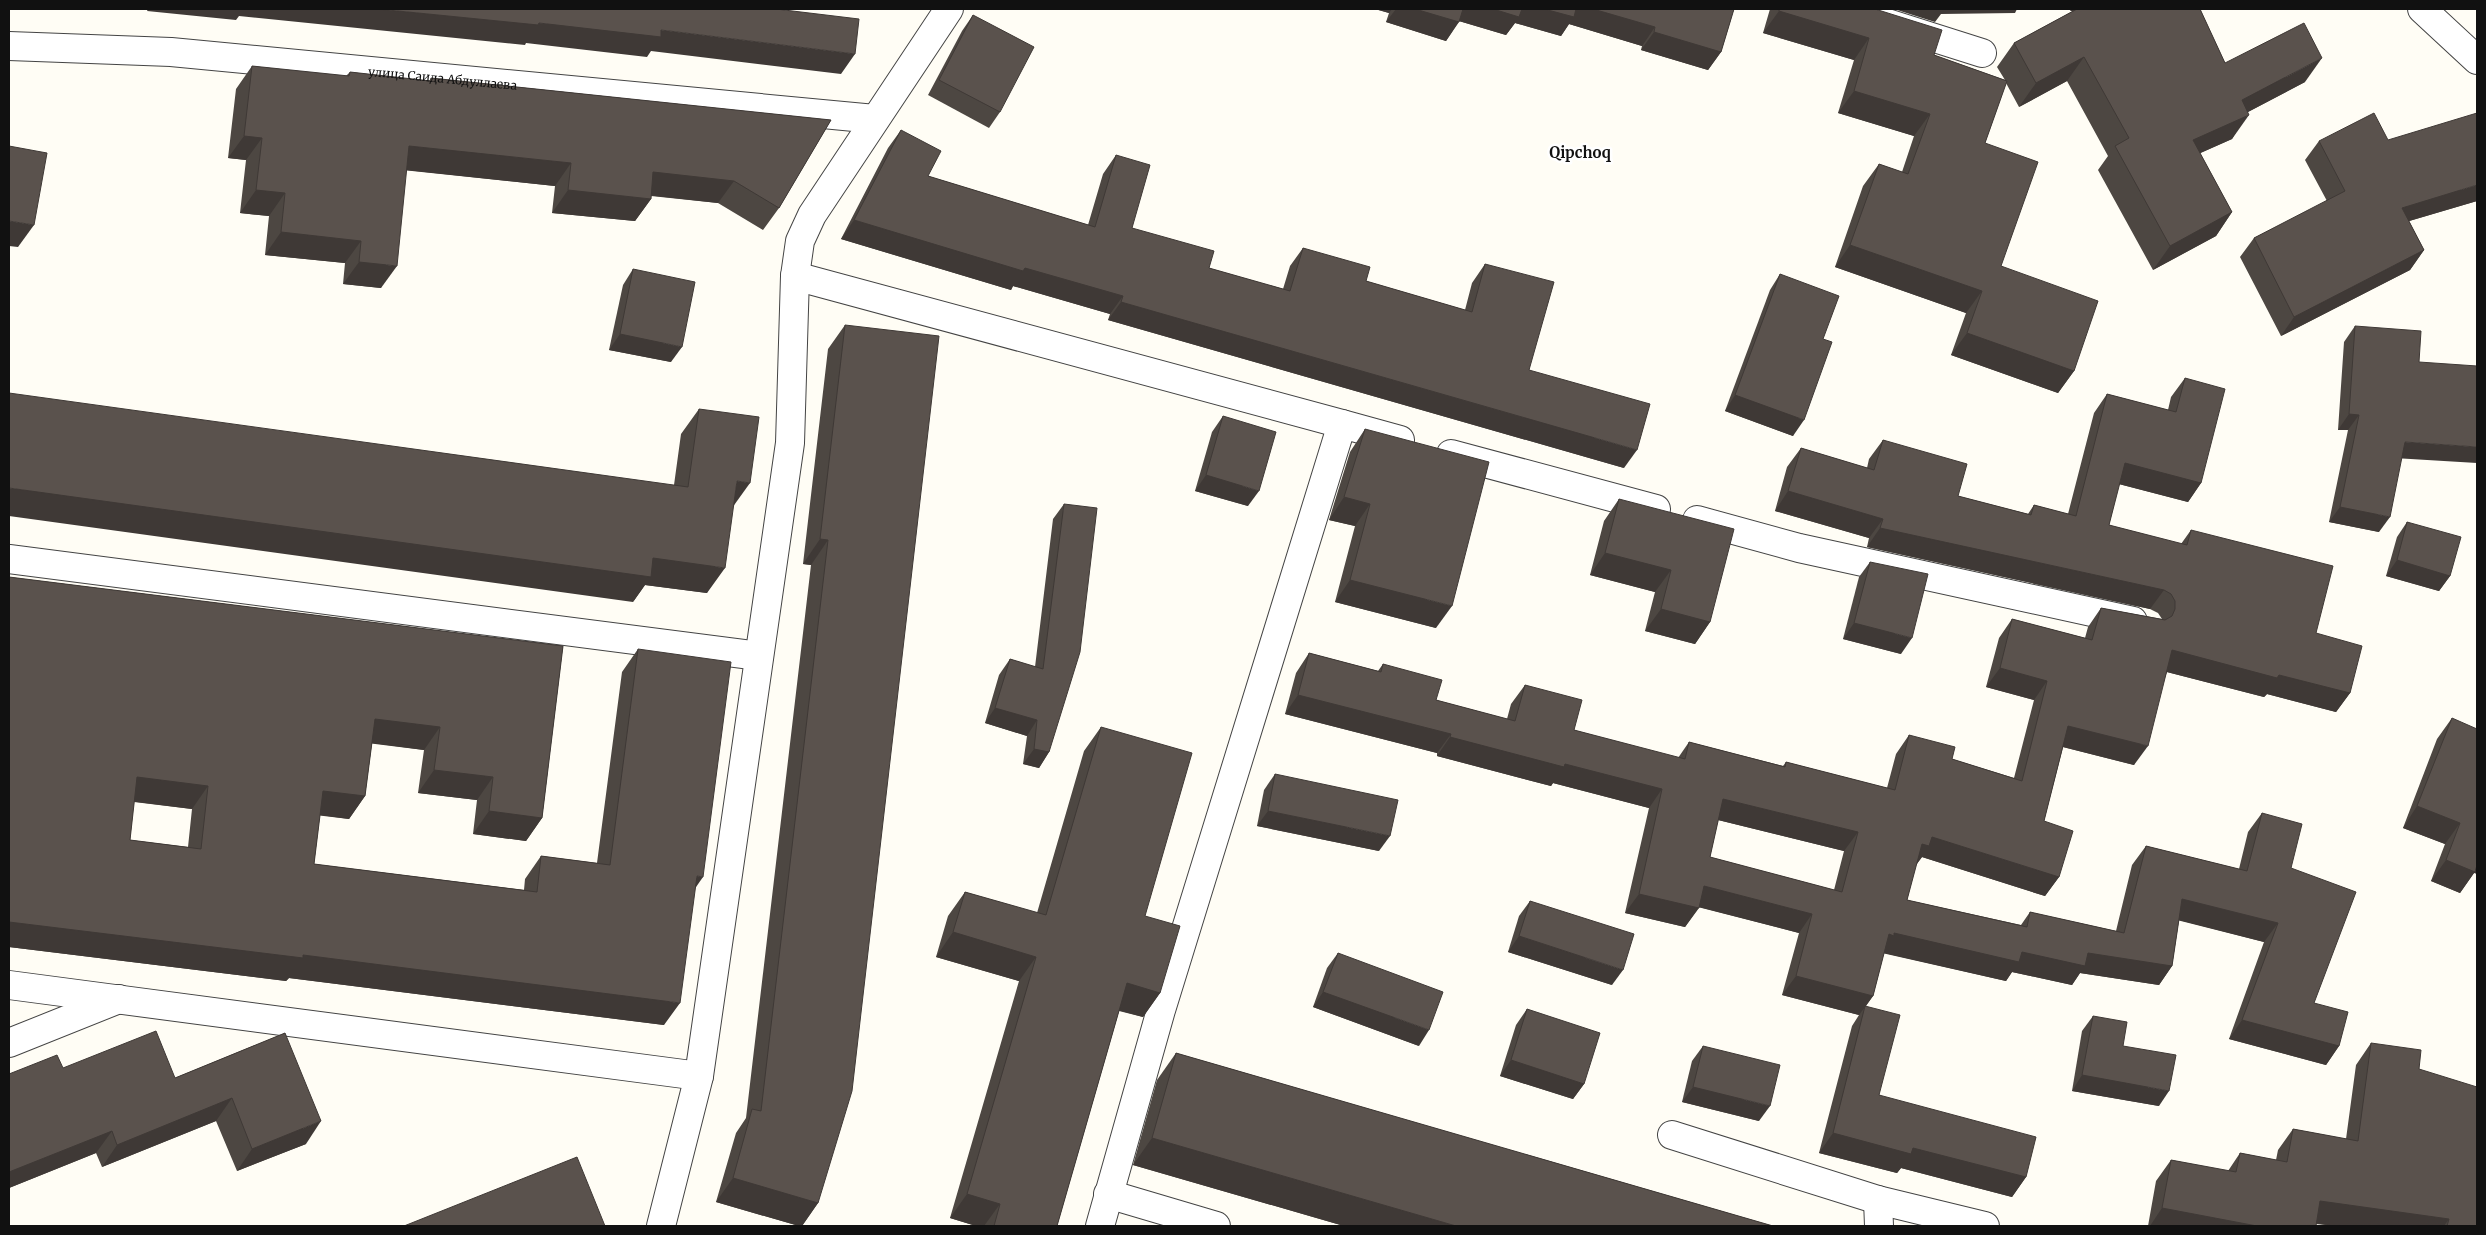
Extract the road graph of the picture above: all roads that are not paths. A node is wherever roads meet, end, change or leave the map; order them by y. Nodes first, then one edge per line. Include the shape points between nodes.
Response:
1 (949, 9) edge
2 (1843, 9) edge
3 (2422, 9) edge
4 (9, 46) edge
5 (1982, 53) dead end
6 (2477, 60) edge
7 (875, 119) junction
8 (795, 276) junction
9 (1342, 424) junction
10 (9, 560) edge
11 (2147, 624) edge
12 (759, 656) junction
13 (9, 985) edge
14 (120, 998) junction
15 (9, 1043) edge
16 (699, 1076) junction
17 (1672, 1135) dead end
18 (1108, 1194) junction
19 (1878, 1213) edge
20 (661, 1226) edge
21 (1100, 1226) edge
22 (1216, 1226) edge
23 (1985, 1226) edge

1 - 7 street
2 - 5 street
3 - 6 street
4 - 7 street, улица Саида Абдуллаева via 170,52
7 - 8 street via 812,215 800,242
8 - 9 street
8 - 12 street via 790,442
9 - 11 street via 1799,548
9 - 18 street via 1161,1010
10 - 12 street
12 - 16 street
13 - 14 street
14 - 15 street
14 - 16 street
16 - 20 street
17 - 19 street
18 - 21 street
18 - 22 street
19 - 23 street

